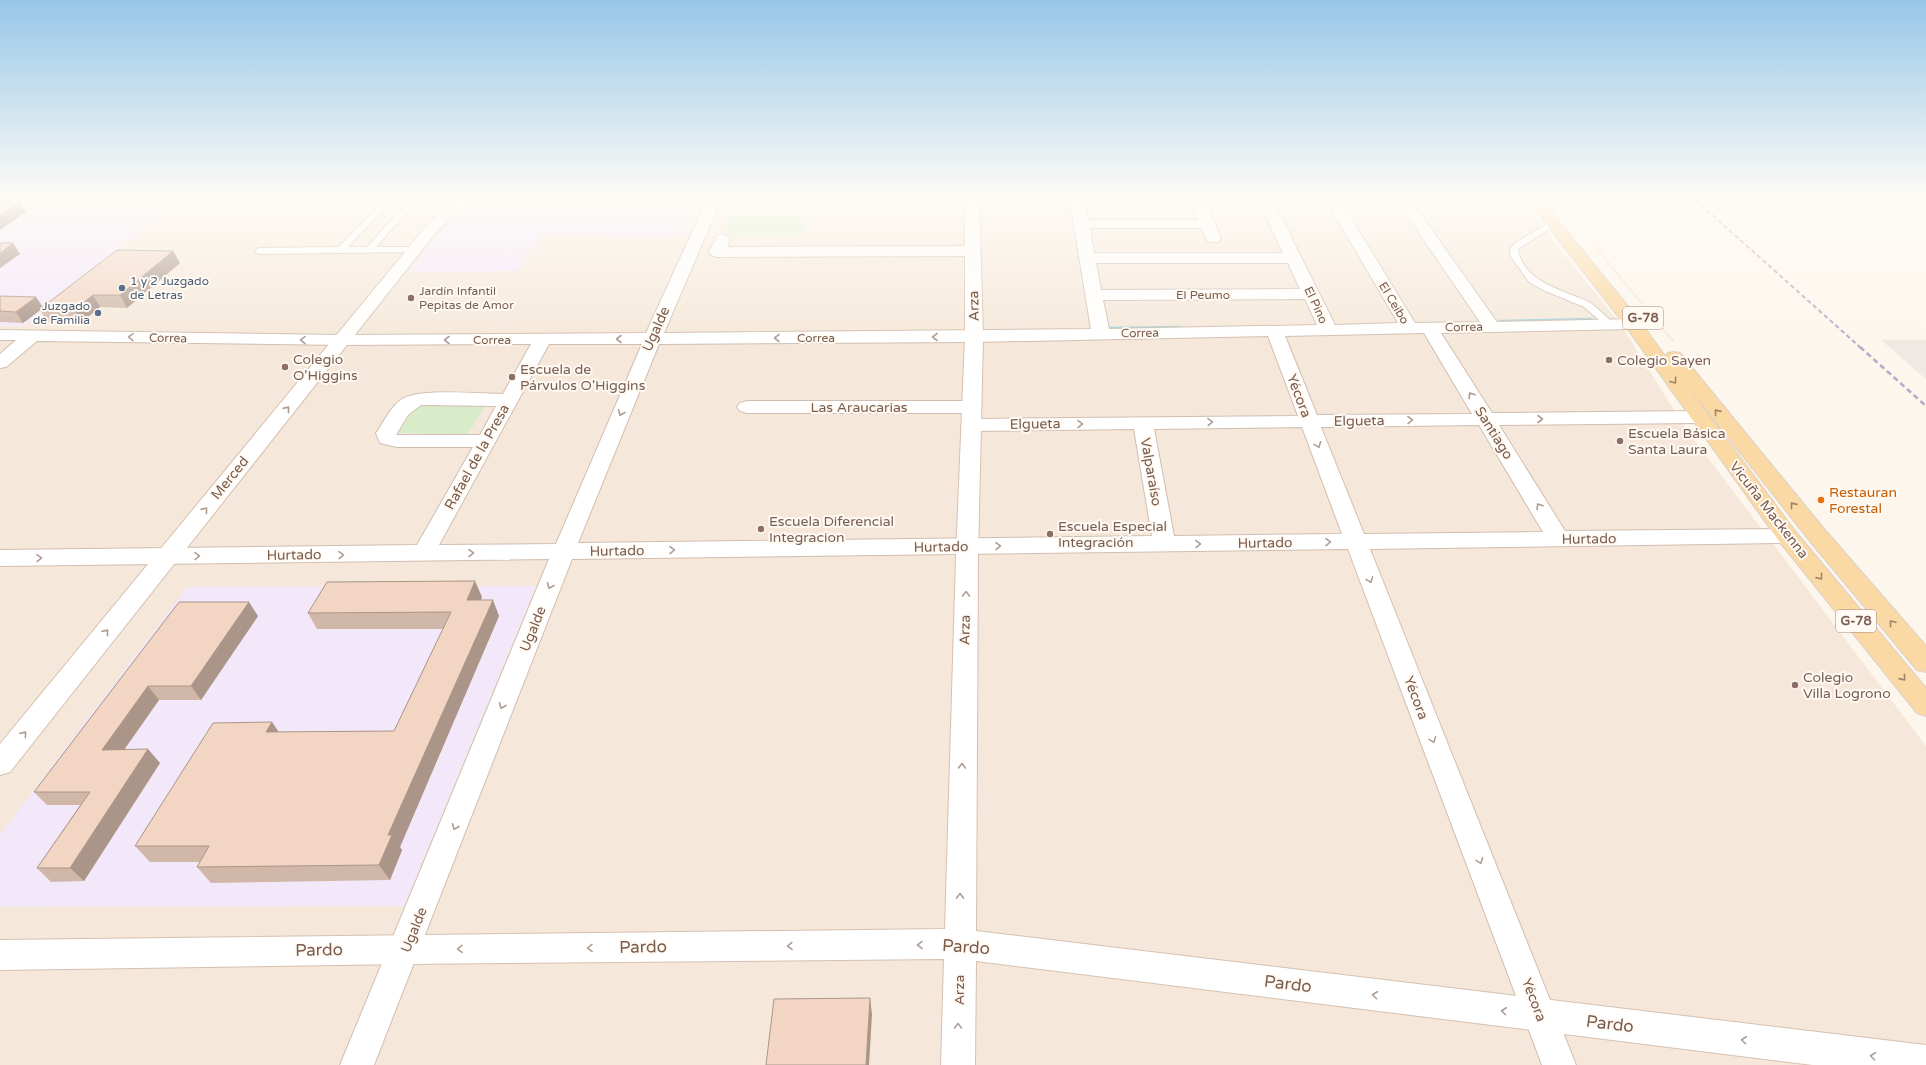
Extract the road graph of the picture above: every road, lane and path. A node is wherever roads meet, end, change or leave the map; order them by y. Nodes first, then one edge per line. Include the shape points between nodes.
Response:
1 (346, 245) edge
2 (374, 245) edge
3 (419, 245) edge
4 (694, 245) edge
5 (720, 245) edge
6 (973, 245) edge
7 (1085, 245) edge
8 (1287, 245) edge
9 (1360, 245) edge
10 (1435, 245) edge
11 (1519, 245) edge
12 (1572, 245) edge
13 (1583, 245) edge
14 (341, 250) junction
15 (369, 250) junction
16 (414, 250) junction
17 (259, 251) dead end
18 (973, 251) junction
19 (1087, 258) junction
20 (1294, 258) junction
21 (1311, 294) junction
22 (1094, 295) junction
23 (1610, 324) junction
24 (1633, 324) junction
25 (1491, 326) junction
26 (1429, 327) junction
27 (1409, 328) junction
28 (1328, 329) junction
29 (1274, 330) junction
30 (1101, 334) junction
31 (0, 336) edge
32 (32, 336) junction
33 (974, 337) junction
34 (543, 339) junction
35 (652, 339) junction
36 (342, 340) junction
37 (0, 363) edge
38 (509, 400) junction
39 (747, 407) dead end
40 (971, 416) junction
41 (1699, 417) junction
42 (1486, 419) junction
43 (1309, 421) junction
44 (1143, 423) junction
45 (486, 441) junction
46 (1787, 536) junction
47 (1559, 539) junction
48 (1355, 542) junction
49 (1164, 544) junction
50 (967, 547) junction
51 (563, 552) junction
52 (423, 554) junction
53 (167, 557) junction
54 (0, 558) edge
55 (1926, 663) edge
56 (1926, 706) edge
57 (0, 764) edge
58 (959, 944) junction
59 (406, 949) junction
60 (0, 955) edge
61 (1540, 1015) junction
62 (1926, 1062) edge
63 (356, 1065) edge
64 (958, 1065) edge
65 (1559, 1065) edge

1 - 14 lane
2 - 15 lane
3 - 16 street, Merced
4 - 35 street, Ugalde
5 - 18 street via 717,252
6 - 18 street, Arza
7 - 19 street
8 - 20 street, El Pino
9 - 27 street, El Ceibo
10 - 25 street
11 - 23 lane via 1514,249 1515,257 1532,280 1587,305
12 - 24 main road, Vicuña Mackenna / G-78
55 -> 13 main road, Vicuña Mackenna / G-78 via 1812,529
14 - 15 lane
14 - 17 lane
15 - 16 lane
16 - 36 street, Merced
18 - 33 street, Arza
19 - 20 street
19 - 22 street
20 - 21 street, El Pino
21 - 22 street, El Peumo
21 - 28 street, El Pino
22 - 30 street
23 - 24 street, Correa
23 - 25 street, Correa
24 -> 41 main road, Vicuña Mackenna / G-78
25 - 26 street, Correa
26 - 27 street, Correa
42 -> 26 street, Santiago
27 - 28 street, Correa
28 - 29 street, Correa
29 - 30 street, Correa
29 - 43 street, Yécora
30 - 33 street, Correa
31 - 32 street, Correa
36 -> 32 street, Correa
32 - 37 street
33 -> 35 street, Correa
33 - 40 street, Arza
35 -> 34 street, Correa
34 -> 36 street, Correa
34 - 38 street, Rafael de la Presa
35 -> 51 street, Ugalde
53 -> 36 street, Merced
38 - 45 street, Rafael de la Presa
38 - 45 street via 412,401 404,406 385,436 397,441
39 - 40 street, Las Araucarias
40 -> 44 street, Elgueta
40 - 50 street, Arza
42 -> 41 street, Elgueta
41 - 46 main road, Vicuña Mackenna / G-78
43 -> 42 street, Elgueta
47 -> 42 street, Santiago
44 -> 43 street, Elgueta
43 -> 48 street, Yécora
44 - 49 street, Valparaíso
45 - 52 street, Rafael de la Presa
46 - 47 street, Hurtado
46 -> 56 main road, Vicuña Mackenna / G-78
47 - 48 street, Hurtado
49 -> 48 street, Hurtado
48 -> 61 street, Yécora
50 -> 49 street, Hurtado
51 -> 50 street, Hurtado
58 -> 50 street, Arza
52 -> 51 street, Hurtado
51 -> 59 street, Ugalde
53 -> 52 street, Hurtado
54 -> 53 street, Hurtado
57 -> 53 street, Merced
58 -> 59 street, Pardo
61 -> 58 street, Pardo
64 -> 58 street, Arza
59 - 60 street, Pardo
59 - 63 street, Ugalde
62 -> 61 street, Pardo
61 - 65 street, Yécora

